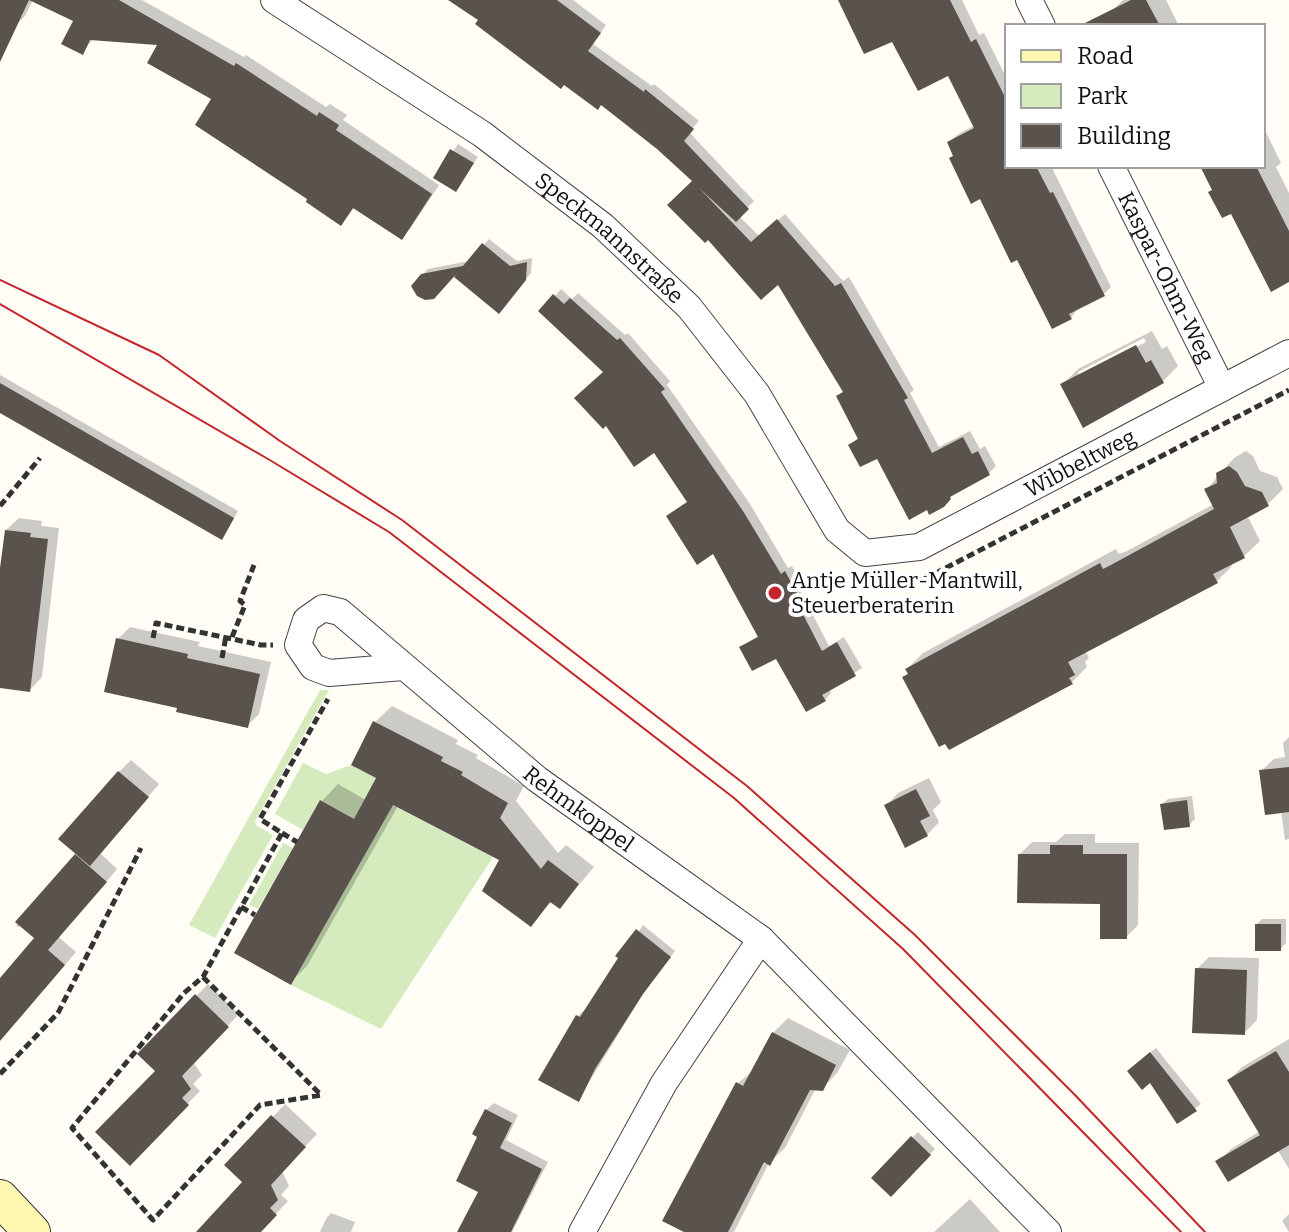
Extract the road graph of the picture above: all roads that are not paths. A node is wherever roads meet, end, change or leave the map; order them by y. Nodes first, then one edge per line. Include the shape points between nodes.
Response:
1 (274, 0) edge
2 (1029, 0) edge
3 (1041, 24) edge
4 (1112, 168) edge
5 (1289, 353) edge
6 (1222, 388) junction
7 (865, 553) joint
8 (403, 667) junction
9 (761, 939) junction
10 (0, 1198) edge
11 (32, 1232) edge
12 (582, 1232) edge
13 (1048, 1232) edge

1 - 7 street, Speckmannstraße via 482,134 603,226 689,307 757,394 837,530
2 - 3 street
4 - 6 street, Kaspar-Ohm-Weg
5 - 6 street, Wibbeltweg
6 - 7 street, Wibbeltweg via 919,547
8 - 8 street, Rehmkoppel via 340,612 323,608 306,620 298,645 313,667 329,673
8 - 9 street, Rehmkoppel via 537,779
9 - 12 street via 664,1083
9 - 13 street, Rehmkoppel
10 - 11 main road

